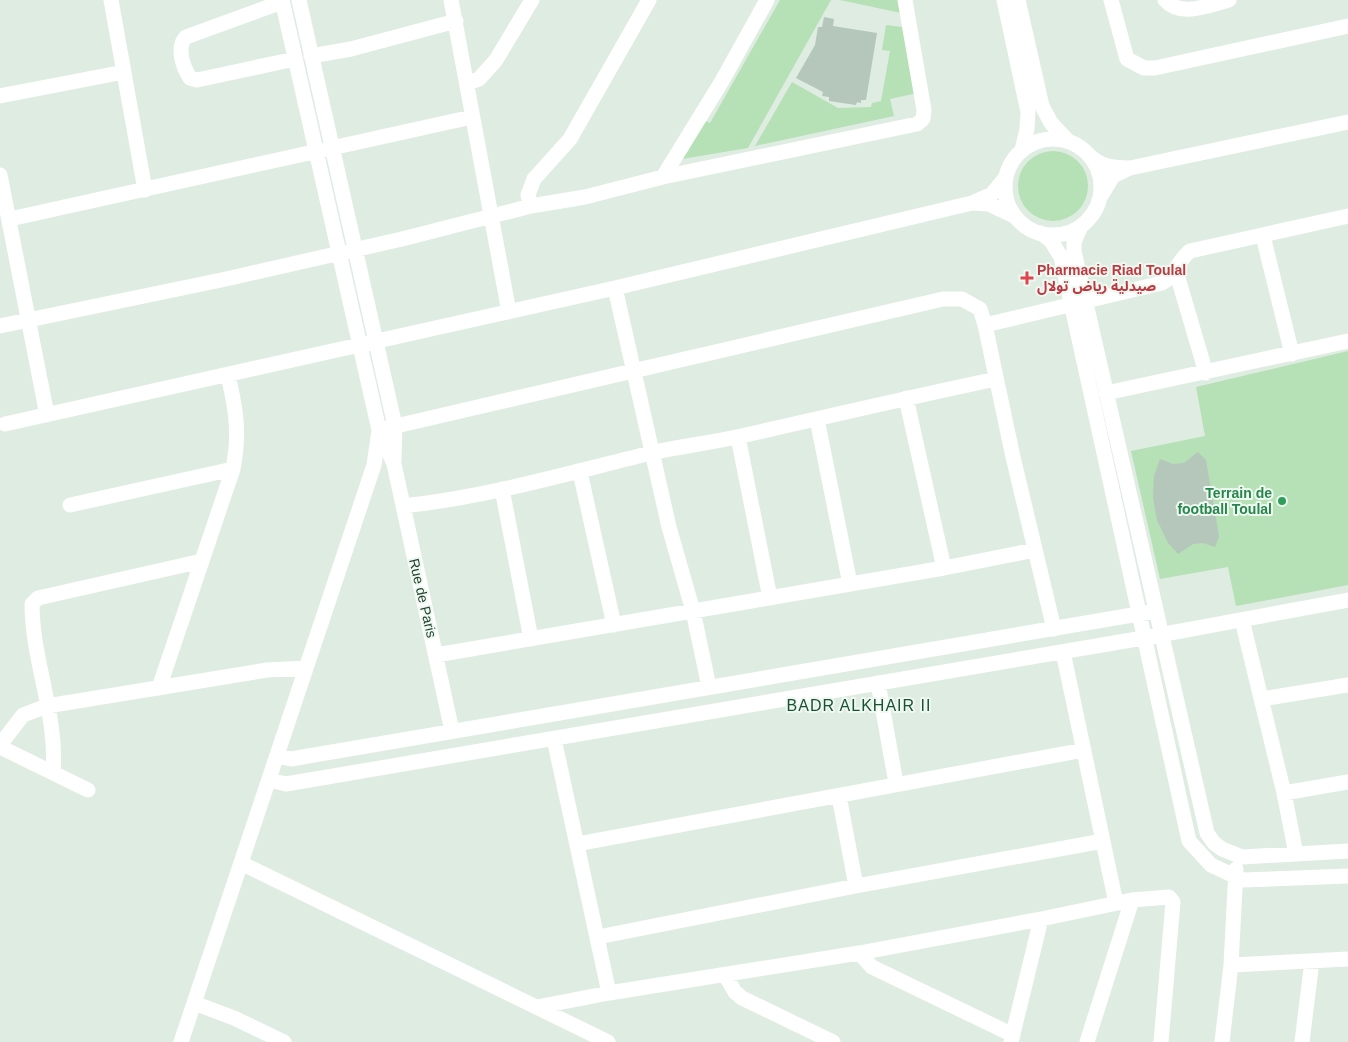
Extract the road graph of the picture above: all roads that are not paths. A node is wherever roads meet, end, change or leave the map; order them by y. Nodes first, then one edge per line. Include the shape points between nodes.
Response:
1 (111, 0) edge
2 (299, 0) edge
3 (451, 0) edge
4 (532, 0) edge
5 (649, 0) edge
6 (767, 0) edge
7 (905, 0) edge
8 (1004, 0) edge
9 (1018, 0) edge
10 (1111, 0) edge
11 (1165, 0) edge
12 (1229, 0) edge
13 (282, 1) edge
14 (456, 21) junction
15 (1348, 26) edge
16 (311, 56) junction
17 (295, 59) junction
18 (124, 72) junction
19 (468, 83) junction
20 (0, 96) edge
21 (472, 117) junction
22 (1348, 122) edge
23 (1068, 141) junction
24 (332, 149) junction
25 (1022, 150) junction
26 (316, 152) junction
27 (1089, 155) junction
28 (1130, 168) junction
29 (0, 175) edge
30 (1006, 177) junction
31 (662, 178) junction
32 (146, 190) junction
33 (1099, 199) junction
34 (972, 203) junction
35 (531, 206) junction
36 (491, 216) junction
37 (1016, 216) junction
38 (1348, 218) edge
39 (10, 220) junction
40 (1081, 226) junction
41 (1041, 233) junction
42 (1262, 236) junction
43 (355, 249) junction
44 (339, 253) junction
45 (1176, 271) junction
46 (616, 288) junction
47 (1078, 302) junction
48 (509, 312) junction
49 (28, 319) junction
50 (985, 325) junction
51 (0, 326) edge
52 (376, 341) junction
53 (1348, 341) edge
54 (359, 345) junction
55 (1292, 354) junction
56 (634, 371) junction
57 (1206, 373) junction
58 (228, 375) junction
59 (996, 379) junction
60 (1106, 393) junction
61 (906, 398) junction
62 (47, 415) junction
63 (817, 419) junction
64 (5, 424) dead end
65 (395, 426) junction
66 (379, 430) junction
67 (738, 437) junction
68 (652, 453) junction
69 (394, 464) junction
70 (233, 469) junction
71 (580, 472) junction
72 (502, 488) junction
73 (70, 505) dead end
74 (403, 506) junction
75 (1035, 550) junction
76 (202, 562) junction
77 (944, 568) junction
78 (850, 584) junction
79 (770, 598) junction
80 (1348, 600) edge
81 (693, 611) junction
82 (1156, 611) junction
83 (1138, 614) junction
84 (1242, 620) junction
85 (614, 625) junction
86 (1054, 629) junction
87 (1161, 635) junction
88 (1143, 638) junction
89 (531, 639) junction
90 (1063, 652) junction
91 (436, 655) junction
92 (306, 668) junction
93 (878, 683) junction
94 (1348, 685) edge
95 (159, 688) junction
96 (709, 688) junction
97 (1262, 699) junction
98 (47, 706) junction
99 (452, 731) junction
100 (554, 739) junction
101 (0, 746) edge
102 (1084, 750) junction
103 (277, 756) junction
104 (53, 773) junction
105 (269, 780) junction
106 (1348, 782) edge
107 (896, 783) junction
108 (88, 790) dead end
109 (1284, 793) junction
110 (839, 796) junction
111 (1104, 842) junction
112 (578, 844) junction
113 (1348, 851) edge
114 (1296, 854) junction
115 (1238, 856) junction
116 (241, 863) junction
117 (1348, 876) edge
118 (1236, 878) junction
119 (856, 886) junction
120 (1132, 900) junction
121 (1116, 903) junction
122 (1041, 919) junction
123 (598, 937) junction
124 (859, 953) junction
125 (1348, 959) edge
126 (1312, 961) junction
127 (1231, 965) junction
128 (725, 975) junction
129 (609, 993) junction
130 (194, 1003) junction
131 (537, 1007) junction
132 (1012, 1039) edge
133 (278, 1041) edge
134 (181, 1042) edge
135 (608, 1042) edge
136 (833, 1042) edge
137 (1087, 1042) edge
138 (1161, 1042) edge
139 (1222, 1042) edge
140 (1302, 1042) edge

1 - 18 street
2 - 16 street
3 - 14 street
4 - 19 street via 496,60 479,79
5 - 35 street via 570,139 534,180 528,195
6 - 31 street
7 - 31 street via 924,110 923,119 917,124
8 - 25 street via 1028,112
9 - 23 street via 1042,106 1051,123
10 - 15 street via 1127,59 1144,68
11 - 12 street via 1171,7 1187,10
13 - 17 street
13 - 17 street via 186,37 182,43 182,57 188,75 197,80
14 - 16 street via 351,49
14 - 19 street
16 - 24 street
17 - 26 street
18 - 20 street
18 - 32 street
19 - 21 street
21 - 24 street
21 - 36 street
22 - 28 street
23 - 25 street via 1044,140
23 - 27 street
24 - 26 street
24 - 43 street
25 - 30 street
26 - 32 street
26 - 44 street
27 - 28 street via 1102,165
27 - 33 street via 1100,176
28 - 33 street via 1113,176
29 - 39 street
30 - 34 street via 992,194
30 - 37 street via 1008,204
31 - 35 street
32 - 39 street
33 - 40 street
34 - 37 street via 990,204
34 - 46 street
35 - 36 street
36 - 43 street
36 - 48 street
37 - 41 street via 1027,227
38 - 42 street
39 - 49 street
40 - 41 street via 1062,234
40 - 47 street via 1074,242
41 - 47 street via 1051,241 1061,257
42 - 45 street via 1190,251
42 - 55 street
43 - 44 street
43 - 52 street
44 - 49 street
44 - 54 street
45 - 47 street via 1162,283
45 - 57 street
46 - 48 street
46 - 56 street
47 - 50 street
47 - 60 street
47 - 83 street
48 - 52 street
49 - 51 street
49 - 62 street
50 - 56 street via 980,309 971,302 943,299
50 - 59 street
52 - 54 street
52 - 65 street
53 - 55 street
54 - 58 street
54 - 66 street
55 - 57 street
56 - 65 street
56 - 68 street
57 - 60 street
58 - 62 street
58 - 70 street via 238,422
59 - 61 street
59 - 75 street
60 - 82 street
61 - 63 street
61 - 77 street
62 - 64 street
63 - 67 street
63 - 78 street
65 - 66 street
65 - 69 street
66 - 69 street
66 - 92 street via 374,464
67 - 68 street
67 - 79 street
68 - 71 street
68 - 81 street
69 - 74 street, Rue de Paris
70 - 73 street
70 - 76 street
71 - 72 street
71 - 85 street
72 - 74 street via 444,502
72 - 89 street
74 - 91 street, Rue de Paris
75 - 77 street
75 - 86 street
76 - 95 street
76 - 98 street via 38,598 32,604
77 - 78 street
78 - 79 street
79 - 81 street
80 - 84 street
81 - 85 street
81 - 96 street
82 - 83 street
82 - 87 street
83 - 86 street
83 - 88 street
84 - 87 street
84 - 97 street
85 - 89 street
86 - 96 street
87 - 88 street
87 - 115 street via 1205,828 1214,843
88 - 90 street
88 - 118 street via 1189,841 1203,858
89 - 91 street
90 - 93 street
90 - 102 street
91 - 99 street, Rue de Paris
92 - 95 street via 267,670
92 - 103 street
93 - 100 street
93 - 107 street
94 - 97 street
95 - 98 street
96 - 99 street
97 - 109 street
98 - 101 street via 23,715
98 - 104 street via 54,737
99 - 103 street via 291,759
100 - 105 street via 286,784
100 - 112 street
101 - 104 street
102 - 107 street
102 - 111 street
103 - 105 street
104 - 108 street
105 - 116 street
106 - 109 street
107 - 110 street
109 - 114 street
110 - 112 street
110 - 119 street
111 - 119 street
111 - 121 street
112 - 123 street
113 - 114 street
114 - 115 street
115 - 118 street
116 - 130 street
116 - 131 street
117 - 118 street via 1253,882
118 - 127 street
119 - 123 street
120 - 121 street
120 - 137 street
120 - 138 street via 1169,898 1174,902
121 - 122 street
122 - 124 street
122 - 132 street
123 - 129 street
124 - 128 street
124 - 132 street via 872,967
125 - 126 street
126 - 127 street
126 - 140 street
127 - 139 street
128 - 129 street
128 - 136 street via 742,998
129 - 131 street
130 - 133 street via 234,1018
130 - 134 street
131 - 135 street

